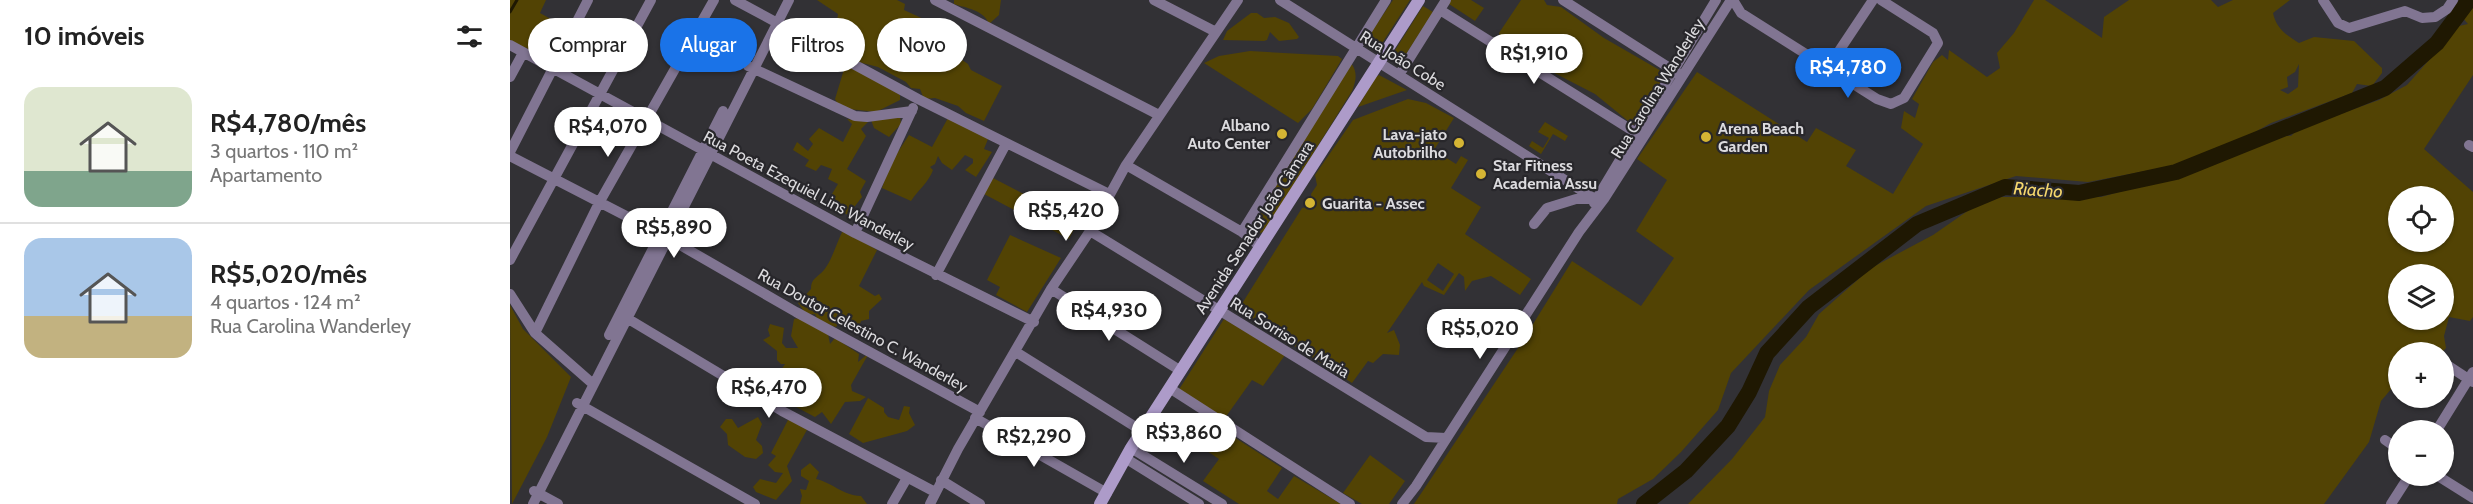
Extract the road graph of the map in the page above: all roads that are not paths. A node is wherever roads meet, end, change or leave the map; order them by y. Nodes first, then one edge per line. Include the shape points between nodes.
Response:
1 (588, 0) edge
2 (651, 0) edge
3 (714, 0) edge
4 (735, 0) edge
5 (783, 0) edge
6 (789, 0) edge
7 (935, 0) edge
8 (1154, 0) edge
9 (1238, 0) edge
10 (1280, 0) edge
11 (1386, 0) edge
12 (1419, 0) edge
13 (1563, 0) edge
14 (1732, 0) edge
15 (1873, 0) edge
16 (1881, 0) edge
17 (2323, 0) edge
18 (1712, 1) edge
19 (1443, 5) edge
20 (2450, 5) edge
21 (1723, 11) junction
22 (1741, 13) junction
23 (579, 18) edge
24 (770, 18) edge
25 (775, 18) edge
26 (776, 18) edge
27 (769, 30) edge
28 (1216, 32) junction
29 (510, 45) edge
30 (1354, 47) junction
31 (523, 52) junction
32 (757, 53) edge
33 (528, 55) edge
34 (1378, 62) junction
35 (1827, 69) junction
36 (757, 70) edge
37 (865, 70) edge
38 (552, 72) edge
39 (562, 72) edge
40 (747, 72) edge
41 (1678, 74) junction
42 (1399, 75) junction
43 (510, 77) edge
44 (600, 92) junction
45 (918, 99) junction
46 (912, 111) junction
47 (1159, 115) junction
48 (646, 118) junction
49 (1640, 135) junction
50 (1006, 144) junction
51 (706, 152) junction
52 (510, 154) edge
53 (1126, 165) junction
54 (552, 179) junction
55 (1109, 194) junction
56 (1600, 199) junction
57 (600, 203) junction
58 (1534, 224) dead end
59 (1090, 231) junction
60 (1242, 232) junction
61 (855, 233) junction
62 (665, 236) junction
63 (1261, 248) junction
64 (510, 260) edge
65 (936, 274) junction
66 (1051, 289) junction
67 (510, 294) edge
68 (1220, 311) junction
69 (623, 316) junction
70 (1034, 322) junction
71 (535, 333) junction
72 (1016, 352) junction
73 (2454, 368) edge
74 (1181, 371) junction
75 (2472, 378) edge
76 (590, 382) junction
77 (1171, 389) junction
78 (579, 404) junction
79 (978, 415) junction
80 (2444, 420) edge
81 (1142, 431) junction
82 (1446, 438) junction
83 (2385, 440) dead end
84 (2388, 442) edge
85 (1128, 453) junction
86 (907, 478) junction
87 (941, 480) junction
88 (2403, 486) edge
89 (2454, 486) edge
90 (935, 492) junction
91 (1107, 493) junction
92 (535, 496) edge
93 (2473, 498) edge
94 (528, 504) edge
95 (558, 504) edge
96 (755, 504) edge
97 (892, 504) edge
98 (930, 504) edge
99 (980, 504) edge
100 (1100, 504) edge
101 (1199, 504) edge
102 (1222, 504) edge
103 (1350, 504) edge
104 (1402, 504) edge
105 (2391, 504) edge

1 - 23 street
2 - 44 street
3 - 48 street
4 - 24 street
5 - 25 street
6 - 26 street
7 - 47 street
8 - 28 street
9 - 28 street
10 - 30 street, Rua João Cobe
11 - 30 street, Avenida Senador João Câmara
12 - 34 main road, Avenida Senador João Câmara
13 - 41 street
14 - 21 street, Rua Carolina Wanderley
14 - 22 street
15 - 35 street
16 - 35 street via 1938,40 1937,48 1904,98 1891,104 1877,99
17 - 20 street via 2338,23 2346,27 2405,11 2428,18
18 - 21 street
18 - 41 street, Rua Carolina Wanderley
19 - 42 street
19 - 49 street
21 - 22 street
21 - 41 street, Rua Carolina Wanderley
22 - 35 street
27 - 32 street
28 - 47 street
29 - 31 street, Rua Poeta Ezequiel Lins Wanderley
30 - 34 street, Rua João Cobe
30 - 60 street, Avenida Senador João Câmara
31 - 33 street, Rua Poeta Ezequiel Lins Wanderley
31 - 43 street
34 - 42 street, Rua João Cobe
34 - 63 main road, Avenida Senador João Câmara
36 - 46 street via 855,116
37 - 45 street
38 - 52 street
39 - 44 street, Rua Poeta Ezequiel Lins Wanderley
40 - 51 street
41 - 49 street, Rua Carolina Wanderley
42 - 56 street, Rua João Cobe
44 - 48 street, Rua Poeta Ezequiel Lins Wanderley
44 - 54 street
45 - 46 street
45 - 50 street
46 - 61 street
47 - 53 street
48 - 51 street, Rua Poeta Ezequiel Lins Wanderley
48 - 57 street
49 - 56 street, Rua Carolina Wanderley
50 - 55 street
50 - 65 street
51 - 61 street, Rua Poeta Ezequiel Lins Wanderley
51 - 62 street
52 - 54 street, Rua Doutor Celestino C. Wanderley
53 - 55 street
53 - 60 street
54 - 57 street, Rua Doutor Celestino C. Wanderley
54 - 64 street
55 - 59 street
56 - 58 street via 1576,199 1546,208
56 - 82 street, Rua Carolina Wanderley
57 - 62 street, Rua Doutor Celestino C. Wanderley
57 - 71 street
59 - 66 street
59 - 68 street, Rua Sorriso de Maria
60 - 63 street
61 - 65 street, Rua Poeta Ezequiel Lins Wanderley
62 - 69 street
62 - 79 street, Rua Doutor Celestino C. Wanderley
63 - 68 main road, Avenida Senador João Câmara
65 - 70 street, Rua Poeta Ezequiel Lins Wanderley
66 - 70 street
66 - 74 street
67 - 71 street
68 - 74 main road, Avenida Senador João Câmara
68 - 82 street, Rua Sorriso de Maria via 1425,437
69 - 76 street
69 - 86 street via 782,411
70 - 72 street
71 - 76 street
72 - 79 street
72 - 81 street
73 - 75 street
74 - 77 main road, Avenida Senador João Câmara
75 - 80 street
76 - 78 street
77 - 81 main road, Avenida Senador João Câmara
77 - 103 street
78 - 92 street
78 - 96 street
79 - 87 street
79 - 91 street, Rua Doutor Celestino C. Wanderley
81 - 85 main road, Avenida Senador João Câmara
82 - 104 street, Rua Carolina Wanderley
83 - 84 street
85 - 91 main road, Avenida Senador João Câmara
85 - 101 street
85 - 102 street
86 - 90 street
86 - 97 street
87 - 90 street
87 - 99 street
88 - 105 street
89 - 93 street
90 - 98 street
91 - 100 main road, Avenida Senador João Câmara
92 - 94 street
92 - 95 street

